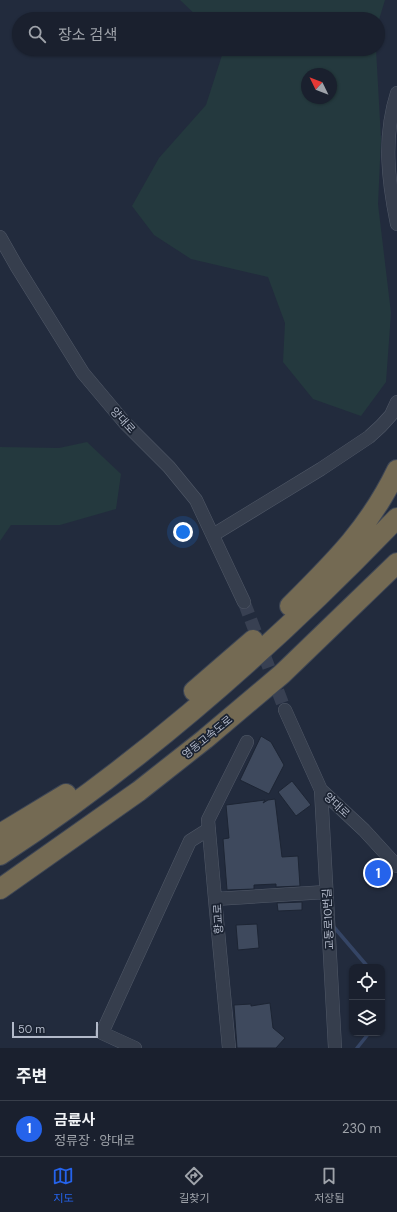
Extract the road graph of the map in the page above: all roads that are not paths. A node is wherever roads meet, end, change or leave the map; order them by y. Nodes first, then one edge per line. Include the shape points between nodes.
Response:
1 (397, 93) edge
2 (397, 224) edge
3 (0, 237) edge
4 (397, 402) edge
5 (397, 470) edge
6 (397, 518) edge
7 (213, 535) junction
8 (397, 563) edge
9 (244, 602) tunnel mouth
10 (236, 673) junction
11 (285, 710) tunnel mouth
12 (247, 742) dead end
13 (117, 758) junction
14 (321, 790) junction
15 (209, 829) junction
16 (0, 834) edge
17 (0, 854) edge
18 (397, 866) edge
19 (0, 889) edge
20 (326, 892) junction
21 (215, 899) junction
22 (135, 1048) edge
23 (230, 1048) edge
24 (335, 1048) edge

1 - 2 street via 390,119 387,157
3 - 7 street, 양대로 via 83,373 125,423 169,466 196,500
4 - 7 street via 382,426 369,437 292,488
5 - 13 highway via 367,523 351,544 281,616
6 - 10 highway via 344,573
7 - 9 street, 양대로
8 - 19 highway, 영동고속도로 via 282,674 205,740 140,791
10 - 13 highway
10 - 17 highway via 148,748 51,820
11 - 14 street, 양대로
12 - 15 street via 208,820
13 - 16 highway via 70,792
14 - 18 street, 양대로 via 364,830
14 - 20 street, 교동로10번길
15 - 21 street
15 - 22 street via 190,841 102,1033
20 - 21 street, 향교로
20 - 24 street, 교동로10번길
21 - 23 street, 향교로

